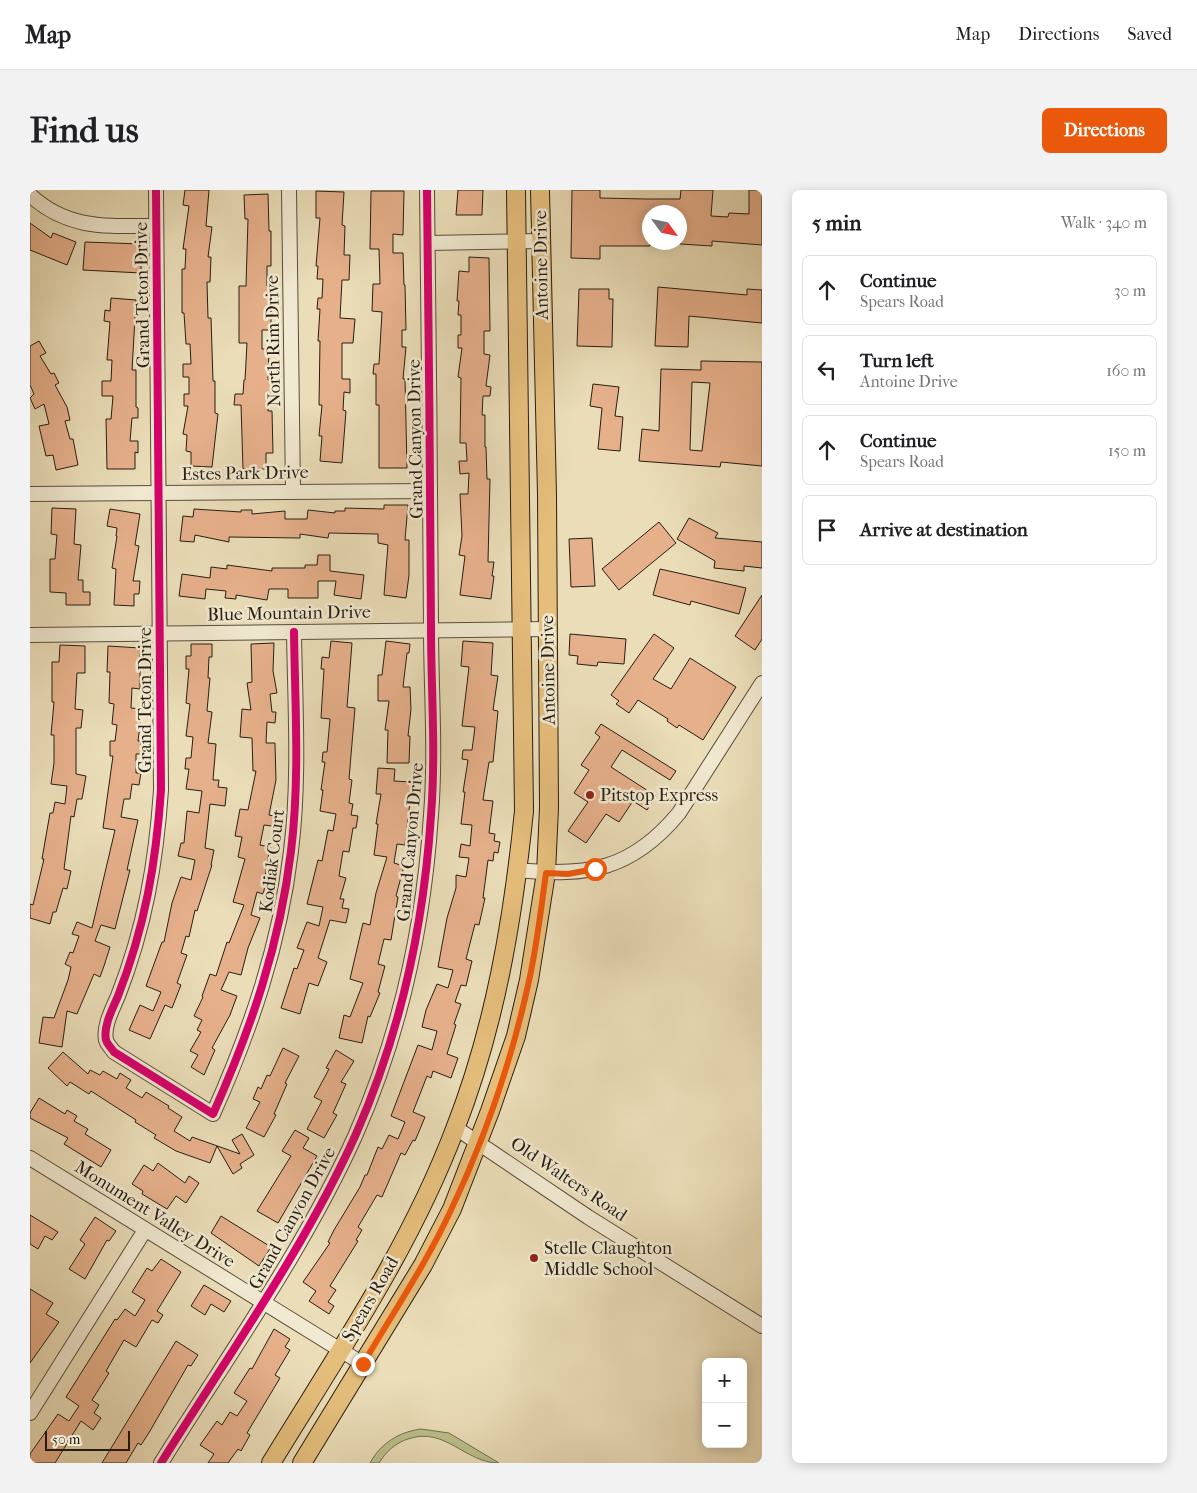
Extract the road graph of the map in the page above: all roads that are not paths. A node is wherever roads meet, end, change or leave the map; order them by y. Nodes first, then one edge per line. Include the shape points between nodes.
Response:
1 (156, 190) edge
2 (290, 190) edge
3 (427, 190) edge
4 (516, 190) edge
5 (540, 190) edge
6 (30, 195) edge
7 (156, 226) junction
8 (516, 241) junction
9 (543, 241) junction
10 (428, 243) junction
11 (293, 491) junction
12 (430, 491) junction
13 (159, 493) junction
14 (30, 494) edge
15 (548, 629) junction
16 (431, 630) junction
17 (521, 630) junction
18 (294, 632) junction
19 (160, 633) junction
20 (30, 634) edge
21 (762, 683) edge
22 (518, 870) junction
23 (546, 873) junction
24 (226, 1086) joint
25 (456, 1128) junction
26 (479, 1142) junction
27 (30, 1158) edge
28 (145, 1230) junction
29 (261, 1303) junction
30 (762, 1326) edge
31 (340, 1351) junction
32 (363, 1364) junction
33 (30, 1413) edge
34 (161, 1463) edge
35 (270, 1463) edge
36 (302, 1463) edge

1 - 7 street, Grand Teton Drive
2 - 11 street, North Rim Drive
3 - 10 street, Grand Canyon Drive
4 - 8 main road, Antoine Drive
5 - 9 main road, Antoine Drive
6 - 7 street via 43,207 72,221 105,226
7 - 13 street, Grand Teton Drive
8 - 9 street
8 - 10 street
8 - 17 main road, Antoine Drive
9 - 15 main road, Antoine Drive
10 - 12 street, Grand Canyon Drive
11 - 12 street, Estes Park Drive
11 - 13 street, Estes Park Drive
12 - 16 street, Grand Canyon Drive
13 - 14 street, Estes Park Drive
13 - 19 street, Grand Teton Drive
15 - 17 street, Blue Mountain Drive
15 - 23 main road, Antoine Drive via 550,752
16 - 17 street, Blue Mountain Drive
16 - 18 street, Blue Mountain Drive
16 - 29 street, Grand Canyon Drive via 432,815 419,918 403,994 356,1133 316,1212
17 - 22 main road, Antoine Drive via 524,811
18 - 19 street, Blue Mountain Drive
18 - 24 street, Kodiak Court via 296,754 292,850 273,950 243,1046
19 - 20 street, Blue Mountain Drive
19 - 24 street, Grand Teton Drive via 161,790 156,851 144,912 130,964 107,1024 106,1040 114,1052 213,1114
21 - 23 street via 705,776 664,832 634,854 612,864 568,874
22 - 23 street
22 - 25 main road, Antoine Drive via 488,1028
23 - 26 main road, Antoine Drive via 529,980 516,1036
25 - 26 street, Old Walters Road
25 - 31 main road, Spears Road via 402,1244
26 - 30 street, Old Walters Road via 588,1217
26 - 32 main road, Spears Road via 452,1209 423,1265
27 - 28 street, Monument Valley Drive
28 - 29 street, Monument Valley Drive
28 - 33 street
29 - 31 street, Monument Valley Drive
29 - 34 street, Grand Canyon Drive
31 - 32 street, Monument Valley Drive
31 - 35 main road, Spears Road
32 - 36 main road, Spears Road

